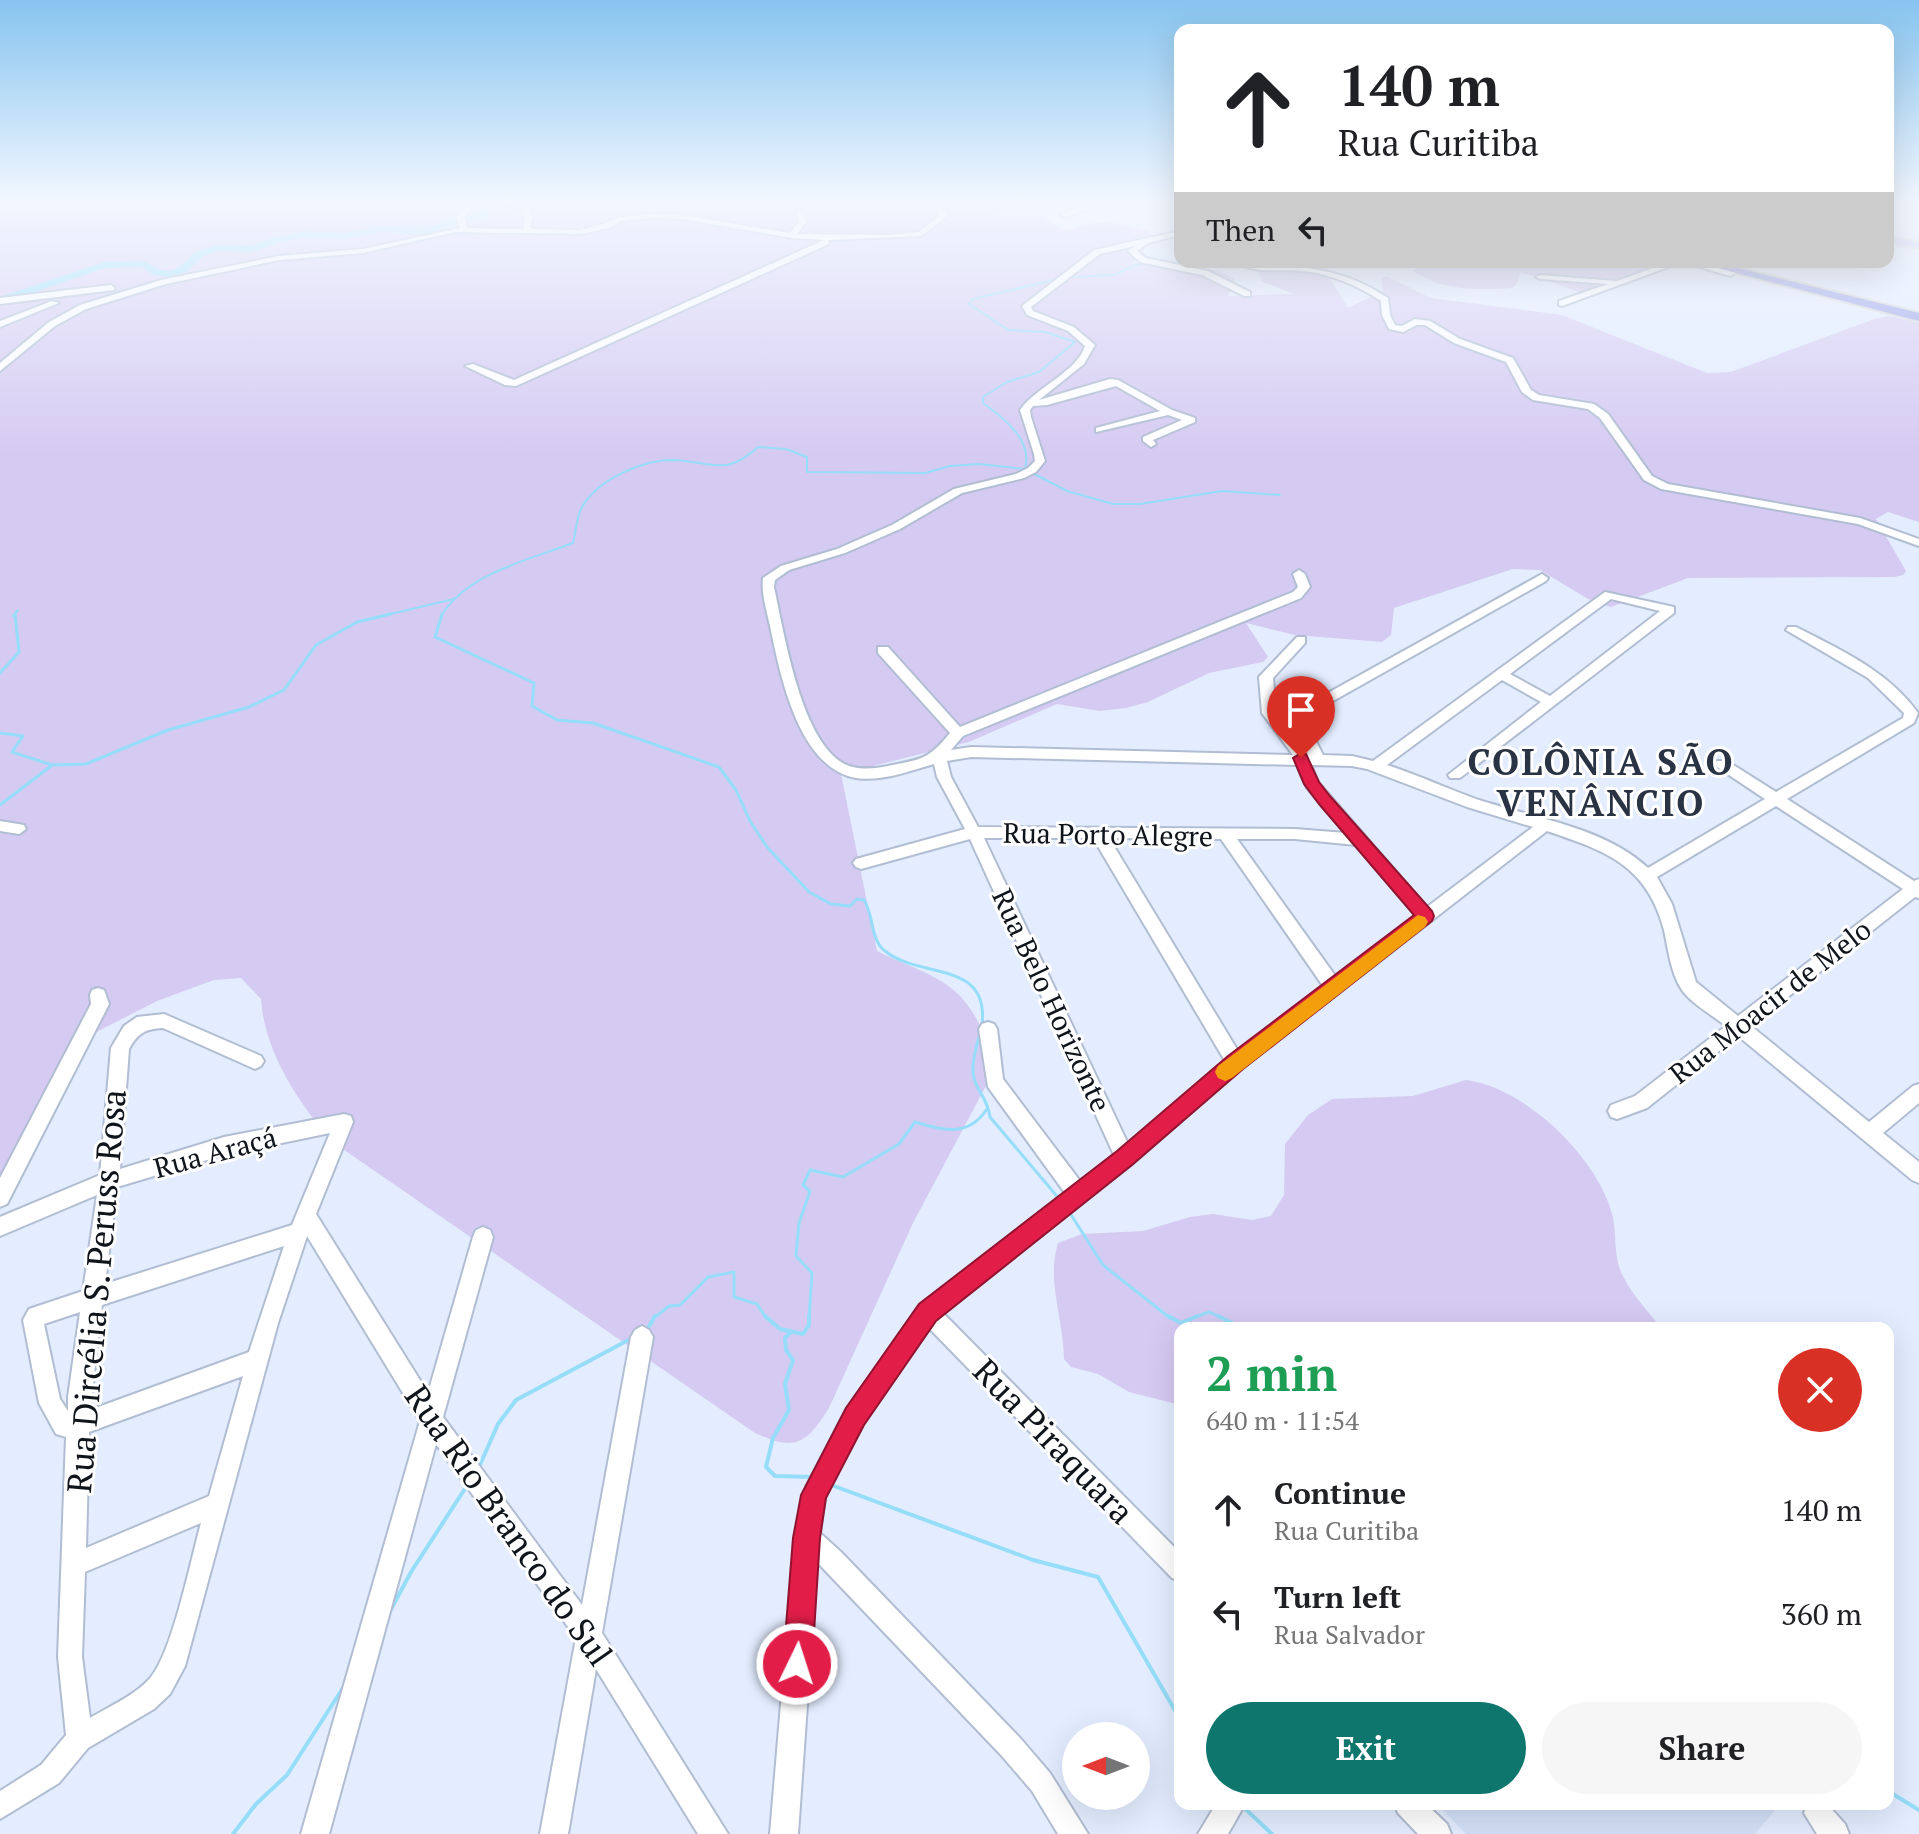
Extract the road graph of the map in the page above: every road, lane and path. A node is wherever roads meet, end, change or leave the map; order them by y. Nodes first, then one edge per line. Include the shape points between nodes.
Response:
1 (136, 286) edge
2 (152, 286) edge
3 (730, 286) edge
4 (1053, 286) edge
5 (1230, 286) edge
6 (1354, 286) edge
7 (1610, 286) edge
8 (1790, 286) edge
9 (87, 292) junction
10 (1247, 294) dead end
11 (0, 301) edge
12 (1562, 303) dead end
13 (1919, 317) edge
14 (0, 324) edge
15 (470, 366) dead end
16 (0, 368) edge
17 (1029, 403) junction
18 (1169, 412) junction
19 (1100, 430) dead end
20 (1151, 444) dead end
21 (1919, 543) edge
22 (1299, 574) dead end
23 (1542, 578) dead end
24 (1792, 630) dead end
25 (1301, 640) dead end
26 (883, 650) dead end
27 (1501, 674) junction
28 (1551, 702) junction
29 (958, 733) junction
30 (939, 756) junction
31 (1309, 758) junction
32 (1722, 764) dead end
33 (1376, 766) junction
34 (1455, 775) dead end
35 (1777, 799) junction
36 (0, 826) edge
37 (1544, 826) junction
38 (19, 829) dead end
39 (974, 832) junction
40 (1099, 835) junction
41 (1226, 835) junction
42 (1359, 840) junction
43 (861, 863) dead end
44 (1647, 876) junction
45 (1917, 889) edge
46 (1425, 916) junction
47 (1334, 988) junction
48 (98, 995) dead end
49 (1738, 1027) junction
50 (988, 1029) dead end
51 (255, 1061) dead end
52 (1236, 1063) junction
53 (1919, 1092) edge
54 (1617, 1111) dead end
55 (1869, 1134) junction
56 (1125, 1158) junction
57 (1919, 1174) edge
58 (108, 1181) junction
59 (1078, 1194) junction
60 (0, 1198) edge
61 (303, 1224) junction
62 (0, 1227) edge
63 (483, 1237) dead end
64 (92, 1295) junction
65 (928, 1312) junction
66 (642, 1337) dead end
67 (257, 1360) junction
68 (432, 1420) junction
69 (79, 1425) junction
70 (218, 1504) junction
71 (807, 1538) junction
72 (1174, 1564) edge
73 (73, 1565) junction
74 (589, 1635) junction
75 (79, 1739) junction
76 (0, 1806) edge
77 (1228, 1810) edge
78 (1413, 1810) edge
79 (1817, 1813) dead end
80 (315, 1834) edge
81 (554, 1834) edge
82 (714, 1834) edge
83 (784, 1834) edge
84 (1074, 1834) edge
85 (1212, 1834) edge
86 (1437, 1834) edge
87 (1835, 1834) edge

1 - 9 street
2 - 16 street via 83,307 52,324
3 - 15 street via 516,383
4 - 17 street via 1026,306 1030,313 1071,329 1090,345 1089,354
5 - 10 street
6 - 21 street via 1385,300 1392,327 1424,322 1457,341 1510,360 1532,396 1583,403 1599,411 1642,471 1665,487 1860,521
7 - 12 street
8 - 13 highway
9 - 11 street
9 - 14 street
17 - 18 street via 1115,382
17 - 30 street via 1025,418 1040,461 1032,470 958,491 896,527 769,578 795,698 810,735 834,762 845,771 875,773
18 - 19 street
18 - 20 street via 1191,422 1149,438
22 - 29 street via 1304,587 1297,595
23 - 31 street via 1304,712
24 - 35 street via 1874,677 1911,713 1909,720
25 - 31 street via 1265,682 1269,713
26 - 29 street
27 - 28 street
27 - 28 street via 1612,594 1670,610
27 - 33 street
28 - 34 street
29 - 30 street
30 - 31 street via 971,752
30 - 39 street, Rua Belo Horizonte via 944,777
31 - 33 street
31 - 42 street via 1312,784
32 - 35 street
33 - 37 street
35 - 44 street
35 - 45 street
36 - 38 street
37 - 44 street via 1607,849
37 - 46 street
39 - 40 street, Rua Porto Alegre
39 - 43 street, Rua Porto Alegre
39 - 56 street, Rua Belo Horizonte
40 - 41 street, Rua Porto Alegre
40 - 52 street
41 - 42 street, Rua Porto Alegre via 1309,834
41 - 47 street
42 - 46 street
44 - 49 street via 1661,895 1689,986
45 - 49 street, Rua Moacir de Melo
46 - 47 street
47 - 52 street
48 - 60 street via 100,1004
49 - 54 street, Rua Moacir de Melo via 1641,1102
49 - 55 street
50 - 59 street via 994,1081
51 - 58 street, Rua Dircélia S. Peruss Rosa via 164,1021 143,1022 130,1031 117,1059
52 - 56 street
53 - 55 street
55 - 57 street
56 - 59 street
58 - 61 street, Rua Araçá via 224,1146 344,1122
58 - 62 street, Rua Araçá
58 - 64 street, Rua Dircélia S. Peruss Rosa
59 - 65 street
61 - 64 street
61 - 67 street
61 - 68 street, Rua Rio Branco do Sul
63 - 68 street
64 - 69 street, Rua Dircélia S. Peruss Rosa
64 - 69 street via 36,1316 33,1324 50,1403 64,1426
65 - 71 street via 834,1455 814,1495
65 - 72 street, Rua Piraquara
66 - 74 street
67 - 69 street
67 - 70 street
68 - 74 street, Rua Rio Branco do Sul
68 - 80 street
69 - 73 street, Rua Dircélia S. Peruss Rosa
70 - 73 street
70 - 75 street via 176,1657 161,1685
71 - 83 street
71 - 84 street via 1011,1747
73 - 75 street, Rua Dircélia S. Peruss Rosa via 70,1657
74 - 81 street
74 - 82 street, Rua Rio Branco do Sul
75 - 76 street via 50,1774
77 - 85 street
78 - 86 street
79 - 87 street

